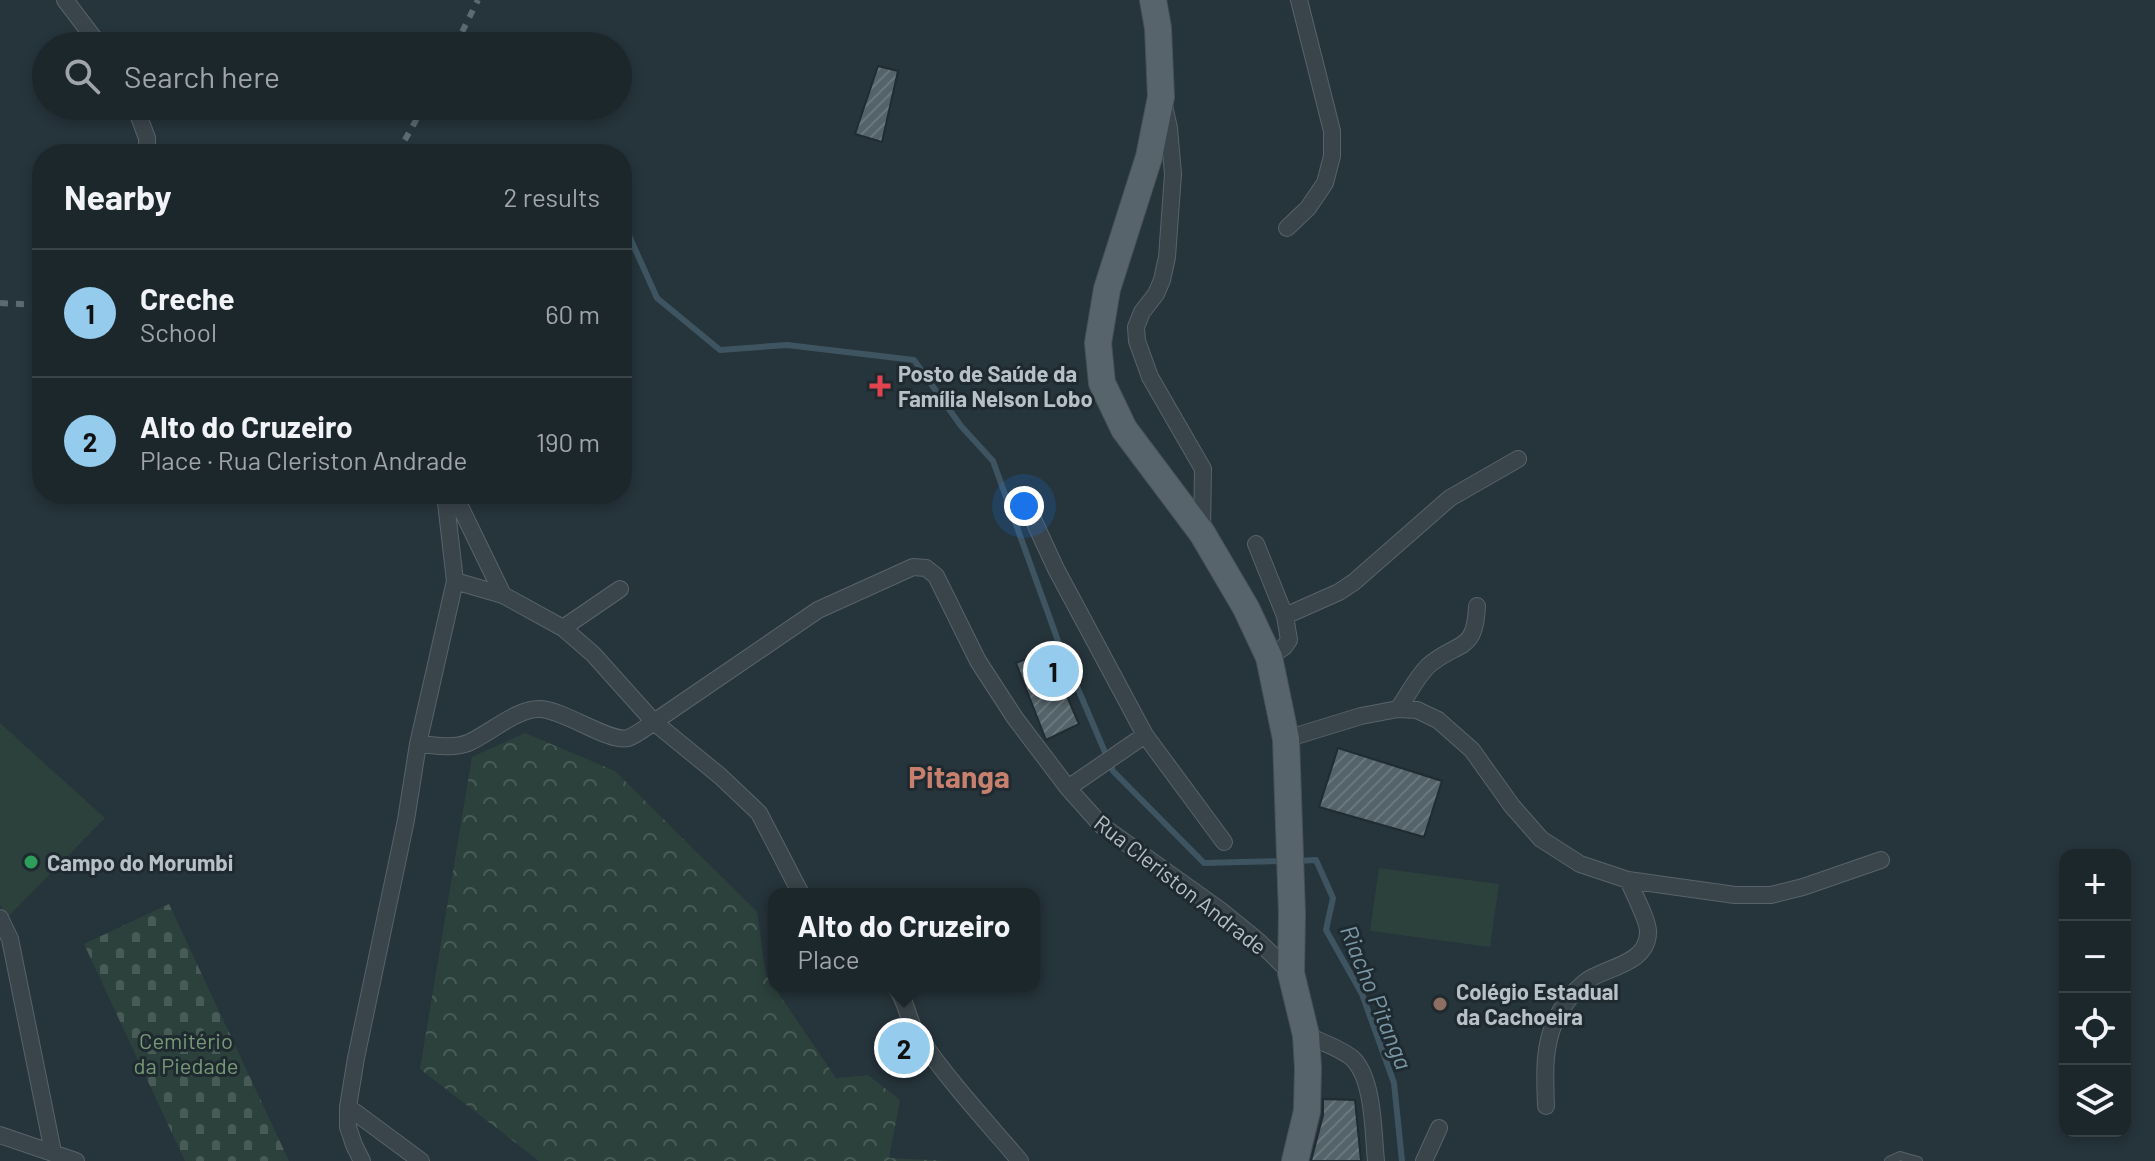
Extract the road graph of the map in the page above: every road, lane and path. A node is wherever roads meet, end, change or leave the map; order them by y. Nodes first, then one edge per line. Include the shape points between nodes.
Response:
1 (65, 0) edge
2 (1153, 0) edge
3 (1299, 0) edge
4 (89, 32) edge
5 (1161, 97) junction
6 (140, 120) edge
7 (147, 144) edge
8 (1287, 228) dead end
9 (1518, 459) dead end
10 (446, 504) edge
11 (459, 504) edge
12 (1027, 506) dead end
13 (1202, 533) junction
14 (1256, 544) dead end
15 (455, 581) junction
16 (620, 589) dead end
17 (503, 595) junction
18 (1477, 606) dead end
19 (1285, 616) junction
20 (563, 628) junction
21 (1269, 657) junction
22 (1398, 709) junction
23 (654, 722) junction
24 (1145, 735) junction
25 (1286, 739) junction
26 (418, 744) junction
27 (1068, 788) junction
28 (1224, 842) dead end
29 (1881, 860) dead end
30 (1628, 880) junction
31 (798, 888) edge
32 (0, 918) edge
33 (1291, 973) junction
34 (0, 980) edge
35 (17, 984) junction
36 (899, 992) edge
37 (1306, 1035) junction
38 (1546, 1106) dead end
39 (348, 1107) junction
40 (1439, 1128) dead end
41 (0, 1135) edge
42 (53, 1152) junction
43 (76, 1161) edge
44 (362, 1161) edge
45 (421, 1161) edge
46 (1020, 1161) edge
47 (1295, 1161) edge
48 (1376, 1161) edge
49 (1424, 1161) edge
50 (1889, 1161) edge
51 (1918, 1161) edge

1 - 4 street
2 - 5 main road
3 - 8 street via 1332,131 1332,156 1325,183
5 - 13 street via 1169,128 1172,211 1162,280 1142,312 1137,341 1150,377 1203,469
5 - 13 main road via 1149,157 1107,289 1098,343 1102,383 1124,429
6 - 7 street
9 - 19 street via 1450,498 1354,582
10 - 15 street
11 - 17 street
12 - 24 street
13 - 21 main road
14 - 19 street
15 - 17 street
15 - 26 street
16 - 20 street
17 - 20 street
18 - 22 street via 1473,635 1427,667
19 - 21 street via 1289,640
20 - 23 street
21 - 25 main road
22 - 25 street
22 - 30 street via 1417,710 1438,720 1472,750 1541,839 1580,864
23 - 26 street via 619,739 539,709 519,714 466,744
23 - 27 street, Rua Cleriston Andrade via 818,610 913,567 926,568 936,576 978,661
23 - 31 street via 759,813
24 - 27 street
24 - 28 street
25 - 33 main road
26 - 39 street
27 - 33 street, Rua Cleriston Andrade via 1101,825 1220,910
29 - 30 street via 1771,895
30 - 38 street via 1648,930 1646,943 1620,967 1586,980 1557,1018 1547,1043
32 - 35 street via 10,939
33 - 37 main road
34 - 35 street
35 - 42 street
36 - 46 street via 915,1033
37 - 47 main road via 1307,1111
37 - 48 street via 1350,1057 1360,1068 1370,1096
39 - 44 street via 348,1127
39 - 45 street
40 - 49 street
41 - 42 street
42 - 43 street
50 - 51 lane via 1900,1156

